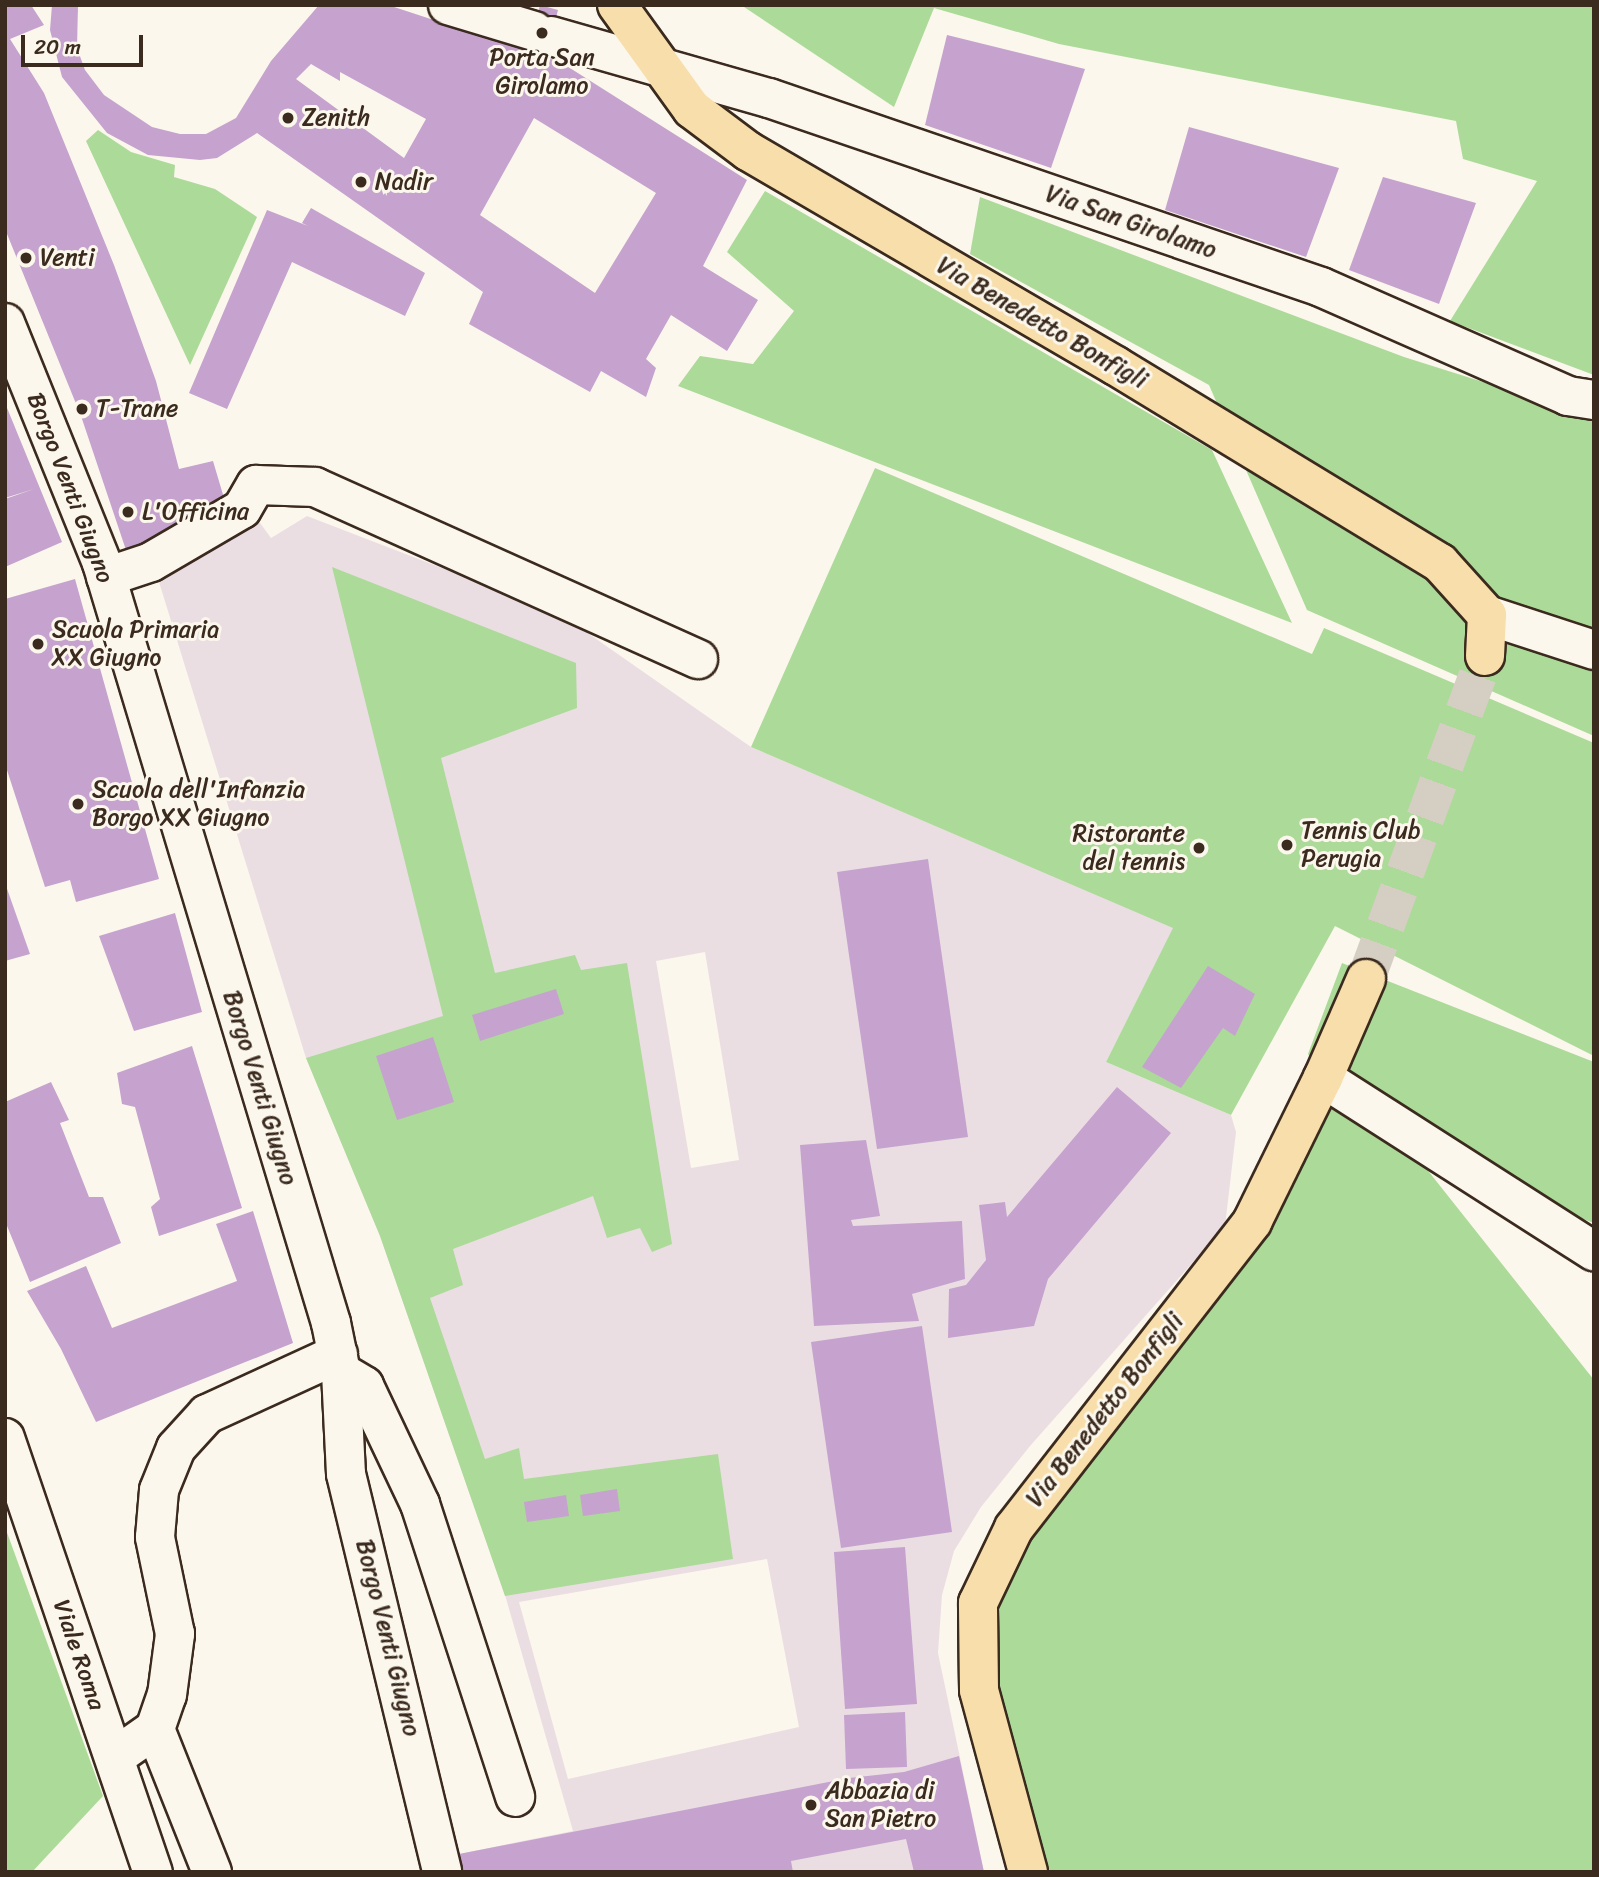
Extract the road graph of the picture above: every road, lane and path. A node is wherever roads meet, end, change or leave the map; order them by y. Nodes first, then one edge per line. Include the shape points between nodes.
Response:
1 (447, 5) edge
2 (617, 5) edge
3 (659, 69) junction
4 (5, 323) edge
5 (1594, 400) edge
6 (106, 578) junction
7 (1488, 615) junction
8 (1594, 650) edge
9 (1485, 656) tunnel mouth
10 (698, 659) dead end
11 (1366, 978) tunnel mouth
12 (1324, 1078) junction
13 (1594, 1251) edge
14 (340, 1363) junction
15 (5, 1438) edge
16 (155, 1728) junction
17 (114, 1757) junction
18 (515, 1797) dead end
19 (153, 1872) edge
20 (212, 1872) edge
21 (442, 1872) edge
22 (1028, 1872) edge

1 - 3 street
2 - 3 main road, Via Benedetto Bonfigli
3 - 5 street, Via San Girolamo via 769,98 1321,288 1568,396
3 - 7 main road, Via Benedetto Bonfigli via 692,109 748,151 1440,563
4 - 6 street, Borgo Venti Giugno
6 - 10 street via 151,562 242,509 256,485 316,488
6 - 14 street, Borgo Venti Giugno
7 - 8 street
7 - 9 main road
11 - 12 main road, Via Benedetto Bonfigli
12 - 13 street
12 - 22 main road, Via Benedetto Bonfigli via 1252,1222 1014,1528 978,1603 979,1690
14 - 16 street via 207,1414 176,1448 159,1489 155,1537 175,1634 167,1695
14 - 18 street via 364,1386 420,1504
14 - 21 street, Borgo Venti Giugno via 346,1474 388,1712
15 - 17 street, Viale Roma
16 - 17 street
16 - 20 street
17 - 19 street, Viale Roma

